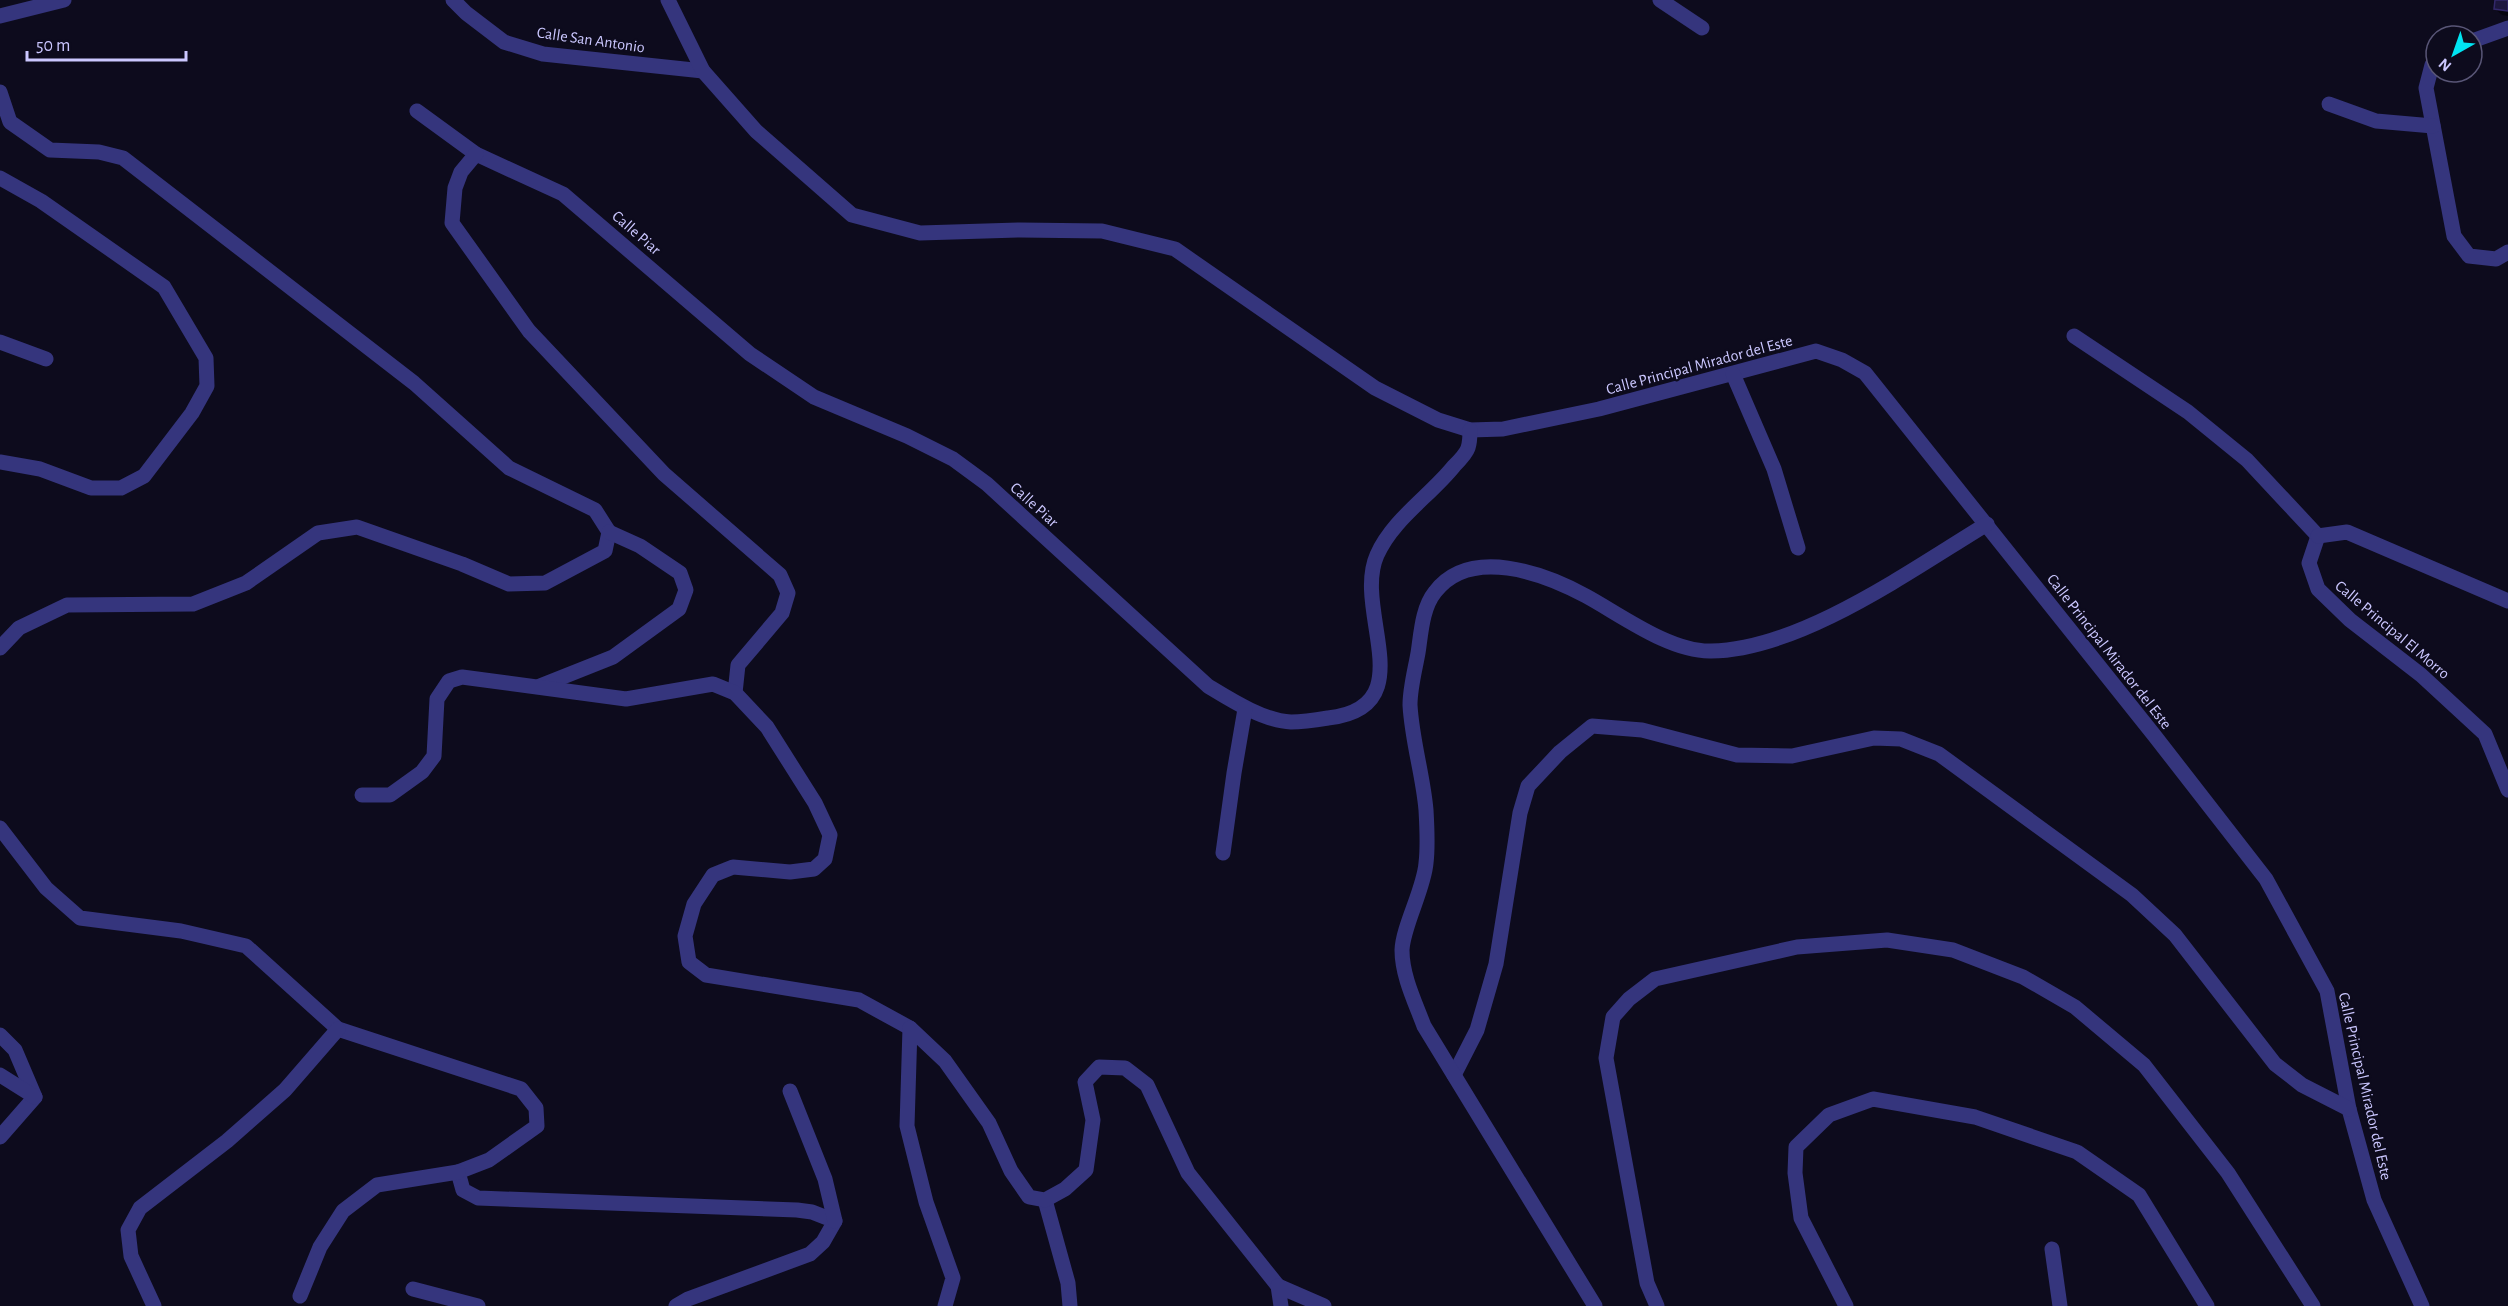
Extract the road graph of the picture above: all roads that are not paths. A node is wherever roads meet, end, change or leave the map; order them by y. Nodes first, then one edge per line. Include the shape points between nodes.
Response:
1 (64, 0) edge
2 (453, 0) edge
3 (668, 0) edge
4 (1660, 0) edge
5 (0, 16) edge
6 (1702, 28) dead end
7 (2508, 28) edge
8 (2484, 37) edge
9 (703, 71) junction
10 (2427, 84) edge
11 (0, 92) edge
12 (2329, 104) dead end
13 (417, 111) dead end
14 (2433, 126) junction
15 (476, 154) junction
16 (0, 178) edge
17 (2508, 252) edge
18 (2074, 336) dead end
19 (0, 342) edge
20 (46, 359) dead end
21 (1733, 374) junction
22 (1470, 430) junction
23 (0, 462) edge
24 (1987, 524) junction
25 (609, 532) junction
26 (2318, 536) junction
27 (1798, 548) dead end
28 (2508, 601) edge
29 (0, 648) edge
30 (537, 687) junction
31 (735, 693) junction
32 (1245, 709) junction
33 (2508, 790) edge
34 (362, 795) dead end
35 (0, 828) edge
36 (1223, 854) dead end
37 (910, 1028) junction
38 (338, 1029) junction
39 (0, 1035) edge
40 (0, 1075) edge
41 (1454, 1075) junction
42 (790, 1092) dead end
43 (34, 1097) junction
44 (2349, 1109) junction
45 (0, 1137) edge
46 (458, 1172) junction
47 (1045, 1200) junction
48 (835, 1221) junction
49 (2052, 1249) dead end
50 (1278, 1286) junction
51 (413, 1289) dead end
52 (300, 1296) dead end
53 (154, 1306) edge
54 (478, 1306) edge
55 (676, 1306) edge
56 (945, 1306) edge
57 (1070, 1306) edge
58 (1281, 1306) edge
59 (1324, 1306) edge
60 (1594, 1306) edge
61 (1657, 1306) edge
62 (1846, 1306) edge
63 (2060, 1306) edge
64 (2207, 1306) edge
65 (2313, 1306) edge
66 (2422, 1306) edge

1 - 5 street
2 - 9 street, Calle San Antonio via 504,42 543,54
3 - 9 street, Calle Principal Mirador del Este
4 - 6 street
7 - 8 street
9 - 22 street, Calle Principal Mirador del Este via 756,131 852,215 920,233 1102,231 1175,249 1375,388 1437,420
10 - 14 street
11 - 25 street via 10,122 50,150 99,152 123,158 414,383 509,468 595,510
12 - 14 street via 2376,121
13 - 15 street, Calle Piar
14 - 17 street via 2454,236 2469,256 2496,259
15 - 31 street via 454,188 453,223 529,331 664,474 780,575 788,593 782,613 738,665
15 - 32 street, Calle Piar via 563,194 750,354 814,397 907,436 962,465 1208,686
16 - 23 street via 41,201 164,287 206,358 207,386 192,413 144,476 121,488 91,488 40,469
18 - 26 street via 2188,412 2247,460
19 - 20 street
21 - 22 street, Calle Principal Mirador del Este via 1599,409 1503,429
21 - 24 street, Calle Principal Mirador del Este via 1816,351 1865,373
21 - 27 street via 1774,469
22 - 32 street, Calle Piar via 1468,449 1439,485 1393,529 1376,557 1372,588 1382,675 1374,697 1359,711 1289,722
24 - 41 street via 1878,590 1794,634 1737,651 1706,651 1671,643 1582,593 1530,573 1491,566 1458,572 1434,592 1422,622 1410,702 1426,810 1426,864 1402,949 1407,982 1424,1026
24 - 44 street, Calle Principal Mirador del Este via 2266,879 2327,991
25 - 29 street via 605,551 566,574 545,583 518,584 509,584 357,527 318,532 246,584 193,604 67,605 19,628
25 - 30 street via 640,546 680,573 686,590 679,609 613,657
26 - 28 street via 2347,532
26 - 33 street, Calle Principal El Morro via 2309,563 2318,589 2485,734
30 - 31 street via 626,699 713,684
30 - 34 street via 462,677 449,681 437,699 434,756 422,772 390,795
31 - 37 street via 767,727 830,835 825,859 814,870 733,867 713,875 694,904 685,936 688,962 706,975 859,1000
32 - 36 street
35 - 38 street via 46,888 80,918 181,931 246,946
37 - 47 street via 945,1061 989,1123 1011,1171 1029,1197
37 - 56 street via 907,1126 926,1202 953,1278
38 - 46 street via 521,1089 536,1108 537,1126 489,1160
38 - 53 street via 285,1090 140,1208 128,1230 131,1256
39 - 43 street via 15,1050
40 - 43 street
41 - 44 street via 1477,1030 1496,964 1520,813 1528,786 1592,726 1642,730 1737,755 1792,756 1874,738 1901,739 1939,754 2132,895 2175,935 2275,1064 2302,1085
41 - 60 street
42 - 48 street via 825,1179
43 - 45 street
44 - 66 street, Calle Principal Mirador del Este via 2374,1200
46 - 48 street via 463,1190 478,1198 798,1210
46 - 52 street via 377,1185 343,1211 320,1246
47 - 50 street via 1086,1170 1093,1120 1085,1082 1099,1067 1125,1068 1147,1085 1188,1173
47 - 57 street via 1068,1282
48 - 55 street via 823,1242 810,1254
49 - 63 street
50 - 58 street
50 - 59 street
51 - 54 street
61 - 65 street via 1647,1283 1606,1058 1613,1017 1655,979 1797,947 1887,940 1953,950 2023,977 2075,1007 2144,1065 2228,1173
62 - 64 street via 1801,1218 1796,1147 1829,1115 1873,1099 1975,1117 2077,1152 2139,1195

